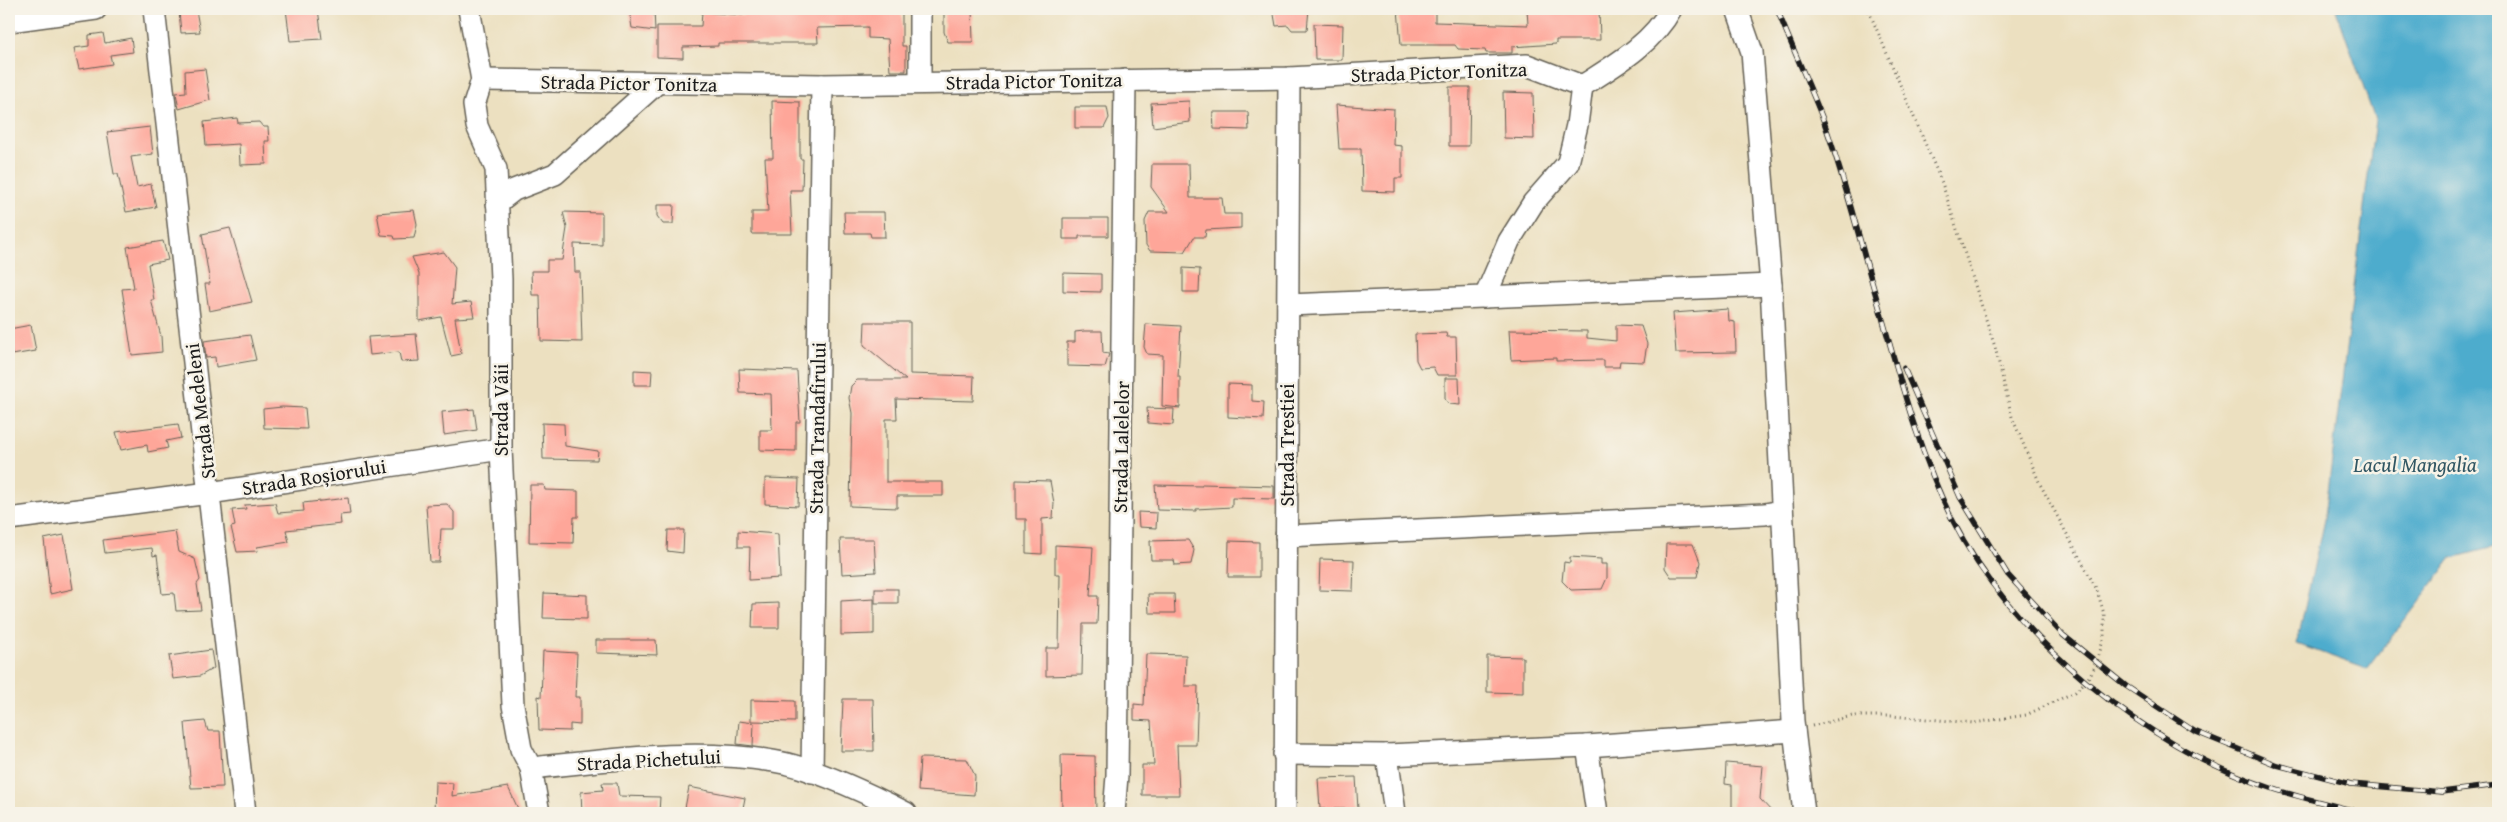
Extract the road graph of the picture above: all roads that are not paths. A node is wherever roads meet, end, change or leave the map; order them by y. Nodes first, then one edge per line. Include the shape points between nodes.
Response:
1 (96, 9) edge
2 (154, 9) edge
3 (468, 9) edge
4 (920, 9) edge
5 (1671, 9) edge
6 (1737, 9) edge
7 (9, 21) edge
8 (1289, 78) junction
9 (482, 80) junction
10 (1125, 80) junction
11 (920, 83) junction
12 (656, 84) junction
13 (822, 85) junction
14 (1582, 86) junction
15 (497, 203) junction
16 (1770, 285) junction
17 (1485, 297) junction
18 (1288, 305) junction
19 (501, 449) junction
20 (209, 492) junction
21 (1782, 511) junction
22 (9, 519) edge
23 (1286, 536) junction
24 (1794, 731) junction
25 (1587, 746) junction
26 (1284, 754) junction
27 (1387, 756) junction
28 (531, 768) junction
29 (812, 772) junction
30 (245, 813) edge
31 (540, 813) edge
32 (906, 813) edge
33 (1114, 813) edge
34 (1285, 813) edge
35 (1395, 813) edge
36 (1596, 813) edge
37 (1804, 813) edge

1 - 7 street
2 - 20 street, Strada Medeleni
3 - 9 street, Strada Văii
4 - 11 street
5 - 14 street via 1631,55
6 - 16 street via 1752,52
8 - 10 street, Strada Pictor Tonitza
8 - 14 street, Strada Pictor Tonitza via 1527,65
8 - 18 street, Strada Trestiei
9 - 12 street, Strada Pictor Tonitza
9 - 15 street, Strada Văii via 474,105 477,126 496,170
10 - 11 street, Strada Pictor Tonitza
10 - 33 street, Strada Lalelelor
11 - 13 street, Strada Pictor Tonitza
12 - 13 street, Strada Pictor Tonitza
12 - 15 street via 555,174 514,190
13 - 29 street, Strada Trandafirului
14 - 17 street via 1568,163 1533,203 1509,241
15 - 19 street, Strada Văii via 501,279
16 - 17 street
16 - 21 street
17 - 18 street
18 - 23 street, Strada Trestiei
19 - 20 street, Strada Roșiorului
19 - 28 street, Strada Văii via 513,705 520,749
20 - 22 street, Strada Roșiorului
20 - 30 street, Strada Medeleni
21 - 23 street
21 - 24 street
23 - 26 street, Strada Trestiei
24 - 25 street
24 - 37 street
25 - 27 street
25 - 36 street
26 - 27 street
26 - 34 street, Strada Trestiei
27 - 35 street
28 - 29 street, Strada Pichetului via 636,757 708,754 774,761
28 - 31 street, Strada Văii
29 - 32 street, Strada Pichetului

